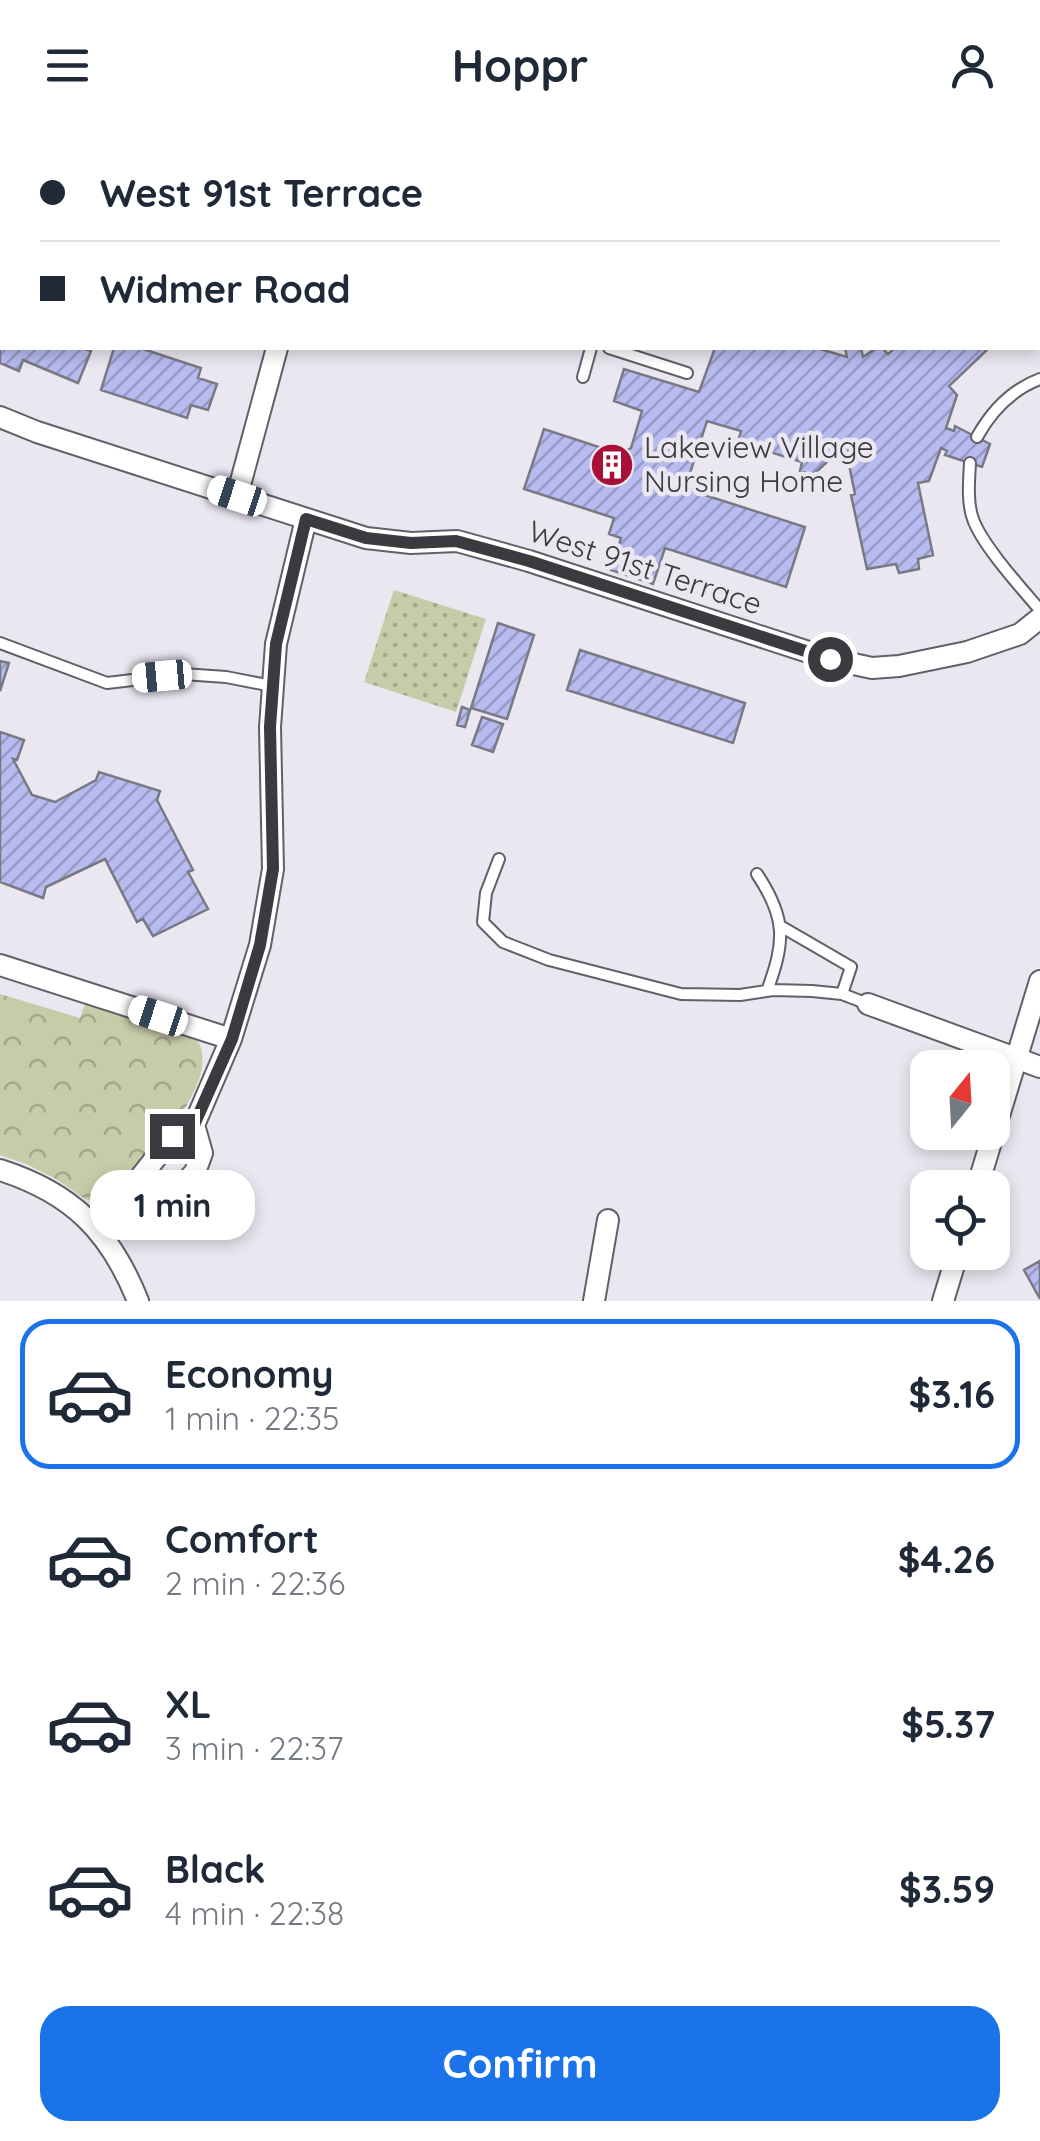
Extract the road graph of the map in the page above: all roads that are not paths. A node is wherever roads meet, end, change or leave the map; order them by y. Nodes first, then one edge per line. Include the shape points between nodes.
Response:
1 (276, 350) edge
2 (590, 350) edge
3 (615, 350) edge
4 (688, 373) dead end
5 (583, 377) dead end
6 (1040, 379) edge
7 (0, 418) edge
8 (976, 437) dead end
9 (970, 463) dead end
10 (237, 496) junction
11 (306, 519) junction
12 (1040, 610) edge
13 (1040, 618) edge
14 (0, 643) edge
15 (273, 686) junction
16 (499, 859) dead end
17 (758, 874) dead end
18 (782, 927) junction
19 (0, 965) edge
20 (1040, 980) edge
21 (767, 991) junction
22 (842, 994) junction
23 (868, 1004) joint
24 (232, 1039) junction
25 (1016, 1059) junction
26 (1040, 1067) edge
27 (194, 1125) junction
28 (0, 1170) edge
29 (982, 1170) edge
30 (131, 1204) junction
31 (608, 1220) dead end
32 (105, 1238) junction
33 (952, 1270) edge
34 (138, 1301) edge
35 (594, 1301) edge
36 (943, 1301) edge

1 - 10 street
2 - 5 lane
3 - 4 lane
6 - 8 lane via 996,408
7 - 10 street, West 91st Terrace
9 - 12 lane via 973,520
10 - 11 street, West 91st Terrace
11 - 13 street, West 91st Terrace via 366,538 456,541 872,668 967,652 1020,634
11 - 15 street via 276,644
14 - 15 lane via 107,683 183,674
15 - 24 street via 273,869 260,945
16 - 21 lane via 483,922 503,942 681,994
17 - 18 lane
18 - 21 lane
18 - 22 lane via 851,967
19 - 24 street
20 - 25 street
21 - 22 lane
22 - 23 lane
23 - 25 street
24 - 27 street
25 - 26 street
25 - 29 street
27 - 30 street via 172,1136 132,1188
27 - 30 street via 202,1153 195,1172 163,1200
28 - 32 street via 52,1190
30 - 32 street
31 - 35 street
32 - 34 street
33 - 36 street

